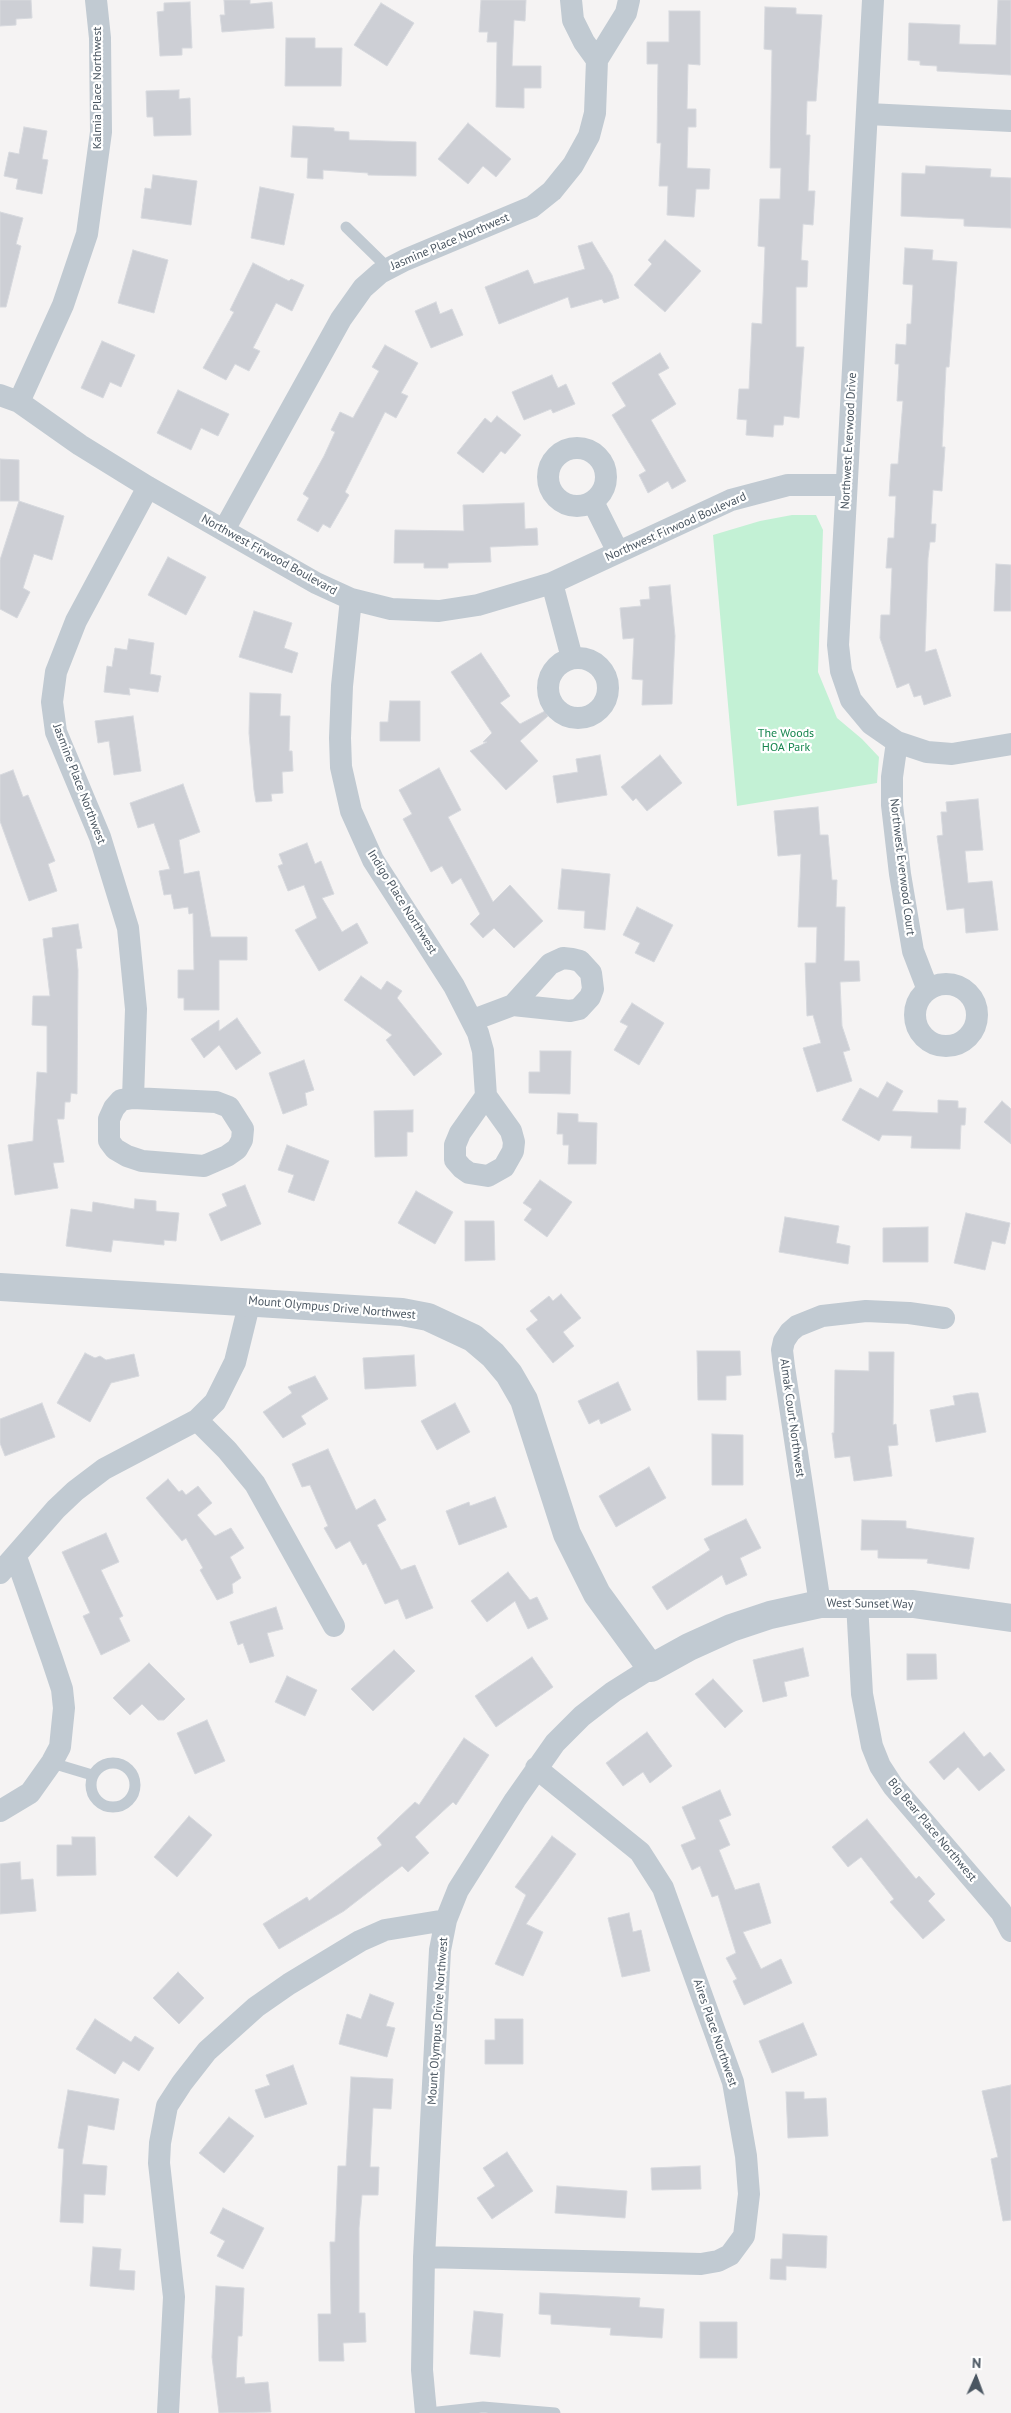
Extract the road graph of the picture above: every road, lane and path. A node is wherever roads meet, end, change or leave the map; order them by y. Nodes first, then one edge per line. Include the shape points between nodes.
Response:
1 (96, 0) edge
2 (571, 0) edge
3 (629, 0) edge
4 (873, 0) edge
5 (597, 60) junction
6 (868, 114) junction
7 (1011, 121) edge
8 (346, 227) dead end
9 (388, 268) junction
10 (9, 398) edge
11 (846, 485) junction
12 (148, 487) junction
13 (593, 502) dead end
14 (224, 530) junction
15 (618, 552) junction
16 (552, 583) junction
17 (351, 599) junction
18 (572, 658) dead end
19 (897, 742) junction
20 (1011, 744) edge
21 (928, 990) dead end
22 (513, 1005) dead end
23 (473, 1020) junction
24 (486, 1096) dead end
25 (133, 1098) junction
26 (0, 1287) edge
27 (250, 1301) junction
28 (944, 1318) dead end
29 (197, 1420) junction
30 (16, 1557) junction
31 (0, 1573) edge
32 (858, 1603) junction
33 (820, 1604) junction
34 (1011, 1618) edge
35 (334, 1626) dead end
36 (651, 1668) junction
37 (52, 1763) junction
38 (536, 1768) junction
39 (92, 1776) junction
40 (0, 1811) edge
41 (446, 1920) junction
42 (1011, 1931) edge
43 (424, 2257) junction
44 (168, 2413) edge
45 (428, 2413) edge
46 (555, 2413) edge

1 - 10 street, Kalmia Place Northwest via 100,38 100,132 87,234 63,305
2 - 5 street via 573,20
3 - 5 street via 626,13
4 - 6 street, Northwest Everwood Drive
5 - 9 street, Jasmine Place Northwest via 597,94 589,136 573,165 552,191 532,207
6 - 7 street
6 - 11 street, Northwest Everwood Drive
8 - 9 lane
9 - 14 street, Jasmine Place Northwest via 363,288 340,319
10 - 12 street, Northwest Firwood Boulevard
11 - 15 street, Northwest Firwood Boulevard via 788,485 763,490 731,500
11 - 19 street, Northwest Everwood Drive via 838,645 841,671 851,700 870,724
12 - 14 street, Northwest Firwood Boulevard
12 - 25 street, Jasmine Place Northwest via 76,621 56,672 52,702 56,732 100,837 128,928 136,1009
13 - 15 street
14 - 17 street, Northwest Firwood Boulevard via 316,583
15 - 16 street, Northwest Firwood Boulevard
16 - 17 street, Northwest Firwood Boulevard via 478,606 439,611 391,609
16 - 18 street
17 - 23 street, Indigo Place Northwest via 340,738 341,767 351,811 374,860
19 - 20 street, Northwest Everwood Drive via 927,752 952,754
19 - 21 street, Northwest Everwood Court via 892,805 898,854 913,951
22 - 23 street
23 - 24 street, Indigo Place Northwest via 483,1051
25 - 25 street via 122,1100 109,1119 109,1141 127,1156 142,1161 204,1166 227,1156 237,1149 242,1140 243,1128 229,1107 216,1102
26 - 27 street, Mount Olympus Drive Northwest
27 - 29 street via 235,1362 215,1402
27 - 36 street, Mount Olympus Drive Northwest via 402,1312 428,1317 473,1338 493,1355 524,1400 567,1534 581,1563 597,1594
28 - 33 street, Almak Court Northwest via 866,1311 822,1316 797,1326 784,1342 784,1367
29 - 30 street via 104,1469 56,1509
29 - 35 street via 255,1484
30 - 31 street
30 - 37 street via 62,1689 63,1727 60,1747
32 - 33 street, West Sunset Way
32 - 34 street, West Sunset Way via 913,1604
32 - 42 street, Big Bear Place Northwest via 862,1694 872,1746 880,1766 893,1786 1001,1912
33 - 36 street, West Sunset Way via 731,1628
36 - 38 street, Mount Olympus Drive Northwest via 582,1716
37 - 39 lane
37 - 40 street via 30,1793
38 - 41 street, Mount Olympus Drive Northwest via 458,1890
38 - 43 street, Aires Place Northwest via 640,1852 663,1888 733,2082 749,2194 744,2236 730,2254 718,2261 701,2264
39 - 39 lane via 90,1782 94,1796 104,1806 125,1804 134,1793 131,1771 118,1763 103,1764
41 - 43 street, Mount Olympus Drive Northwest via 440,1960
41 - 44 street via 385,1930 360,1941 289,1984 256,2007 207,2051 167,2106 158,2163 174,2297
43 - 45 street, Mount Olympus Drive Northwest via 422,2370
45 - 46 lane via 483,2406

